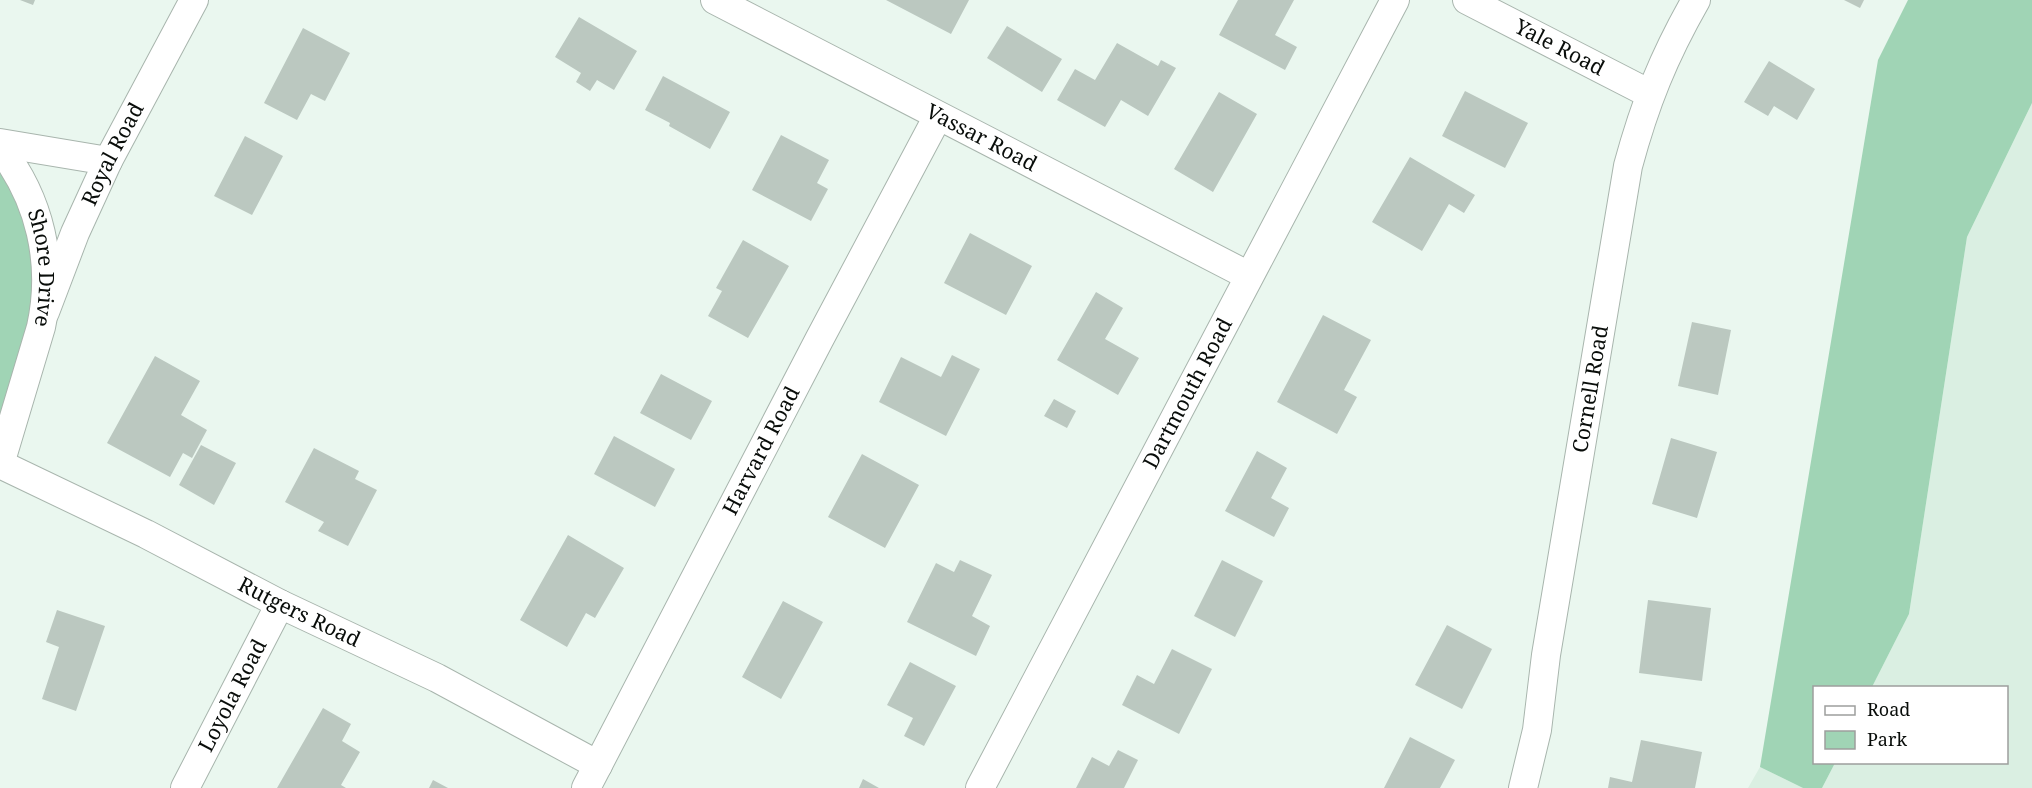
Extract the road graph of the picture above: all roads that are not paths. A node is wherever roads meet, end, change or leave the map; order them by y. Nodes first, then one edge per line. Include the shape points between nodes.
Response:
1 (194, 0) edge
2 (715, 0) edge
3 (1395, 0) edge
4 (1467, 0) edge
5 (1696, 0) edge
6 (1650, 94) junction
7 (938, 116) junction
8 (0, 145) edge
9 (108, 161) junction
10 (1249, 276) junction
11 (45, 312) junction
12 (0, 464) edge
13 (280, 604) junction
14 (592, 777) edge
15 (185, 788) edge
16 (980, 788) edge
17 (1523, 788) edge

1 - 9 street, Royal Road
2 - 7 street, Vassar Road
3 - 10 street, Dartmouth Road
4 - 6 street, Yale Road
5 - 6 street, Cornell Road via 1673,40
6 - 17 street, Cornell Road via 1628,166 1546,655 1537,730
7 - 10 street, Vassar Road
7 - 14 street, Harvard Road
8 - 9 street, Shore Drive
8 - 11 street, Shore Drive via 30,195 42,232 47,270
9 - 11 street, Royal Road
10 - 16 street, Dartmouth Road
11 - 12 street, Shore Drive
12 - 13 street, Rutgers Road
13 - 14 street, Rutgers Road via 437,678
13 - 15 street, Loyola Road

